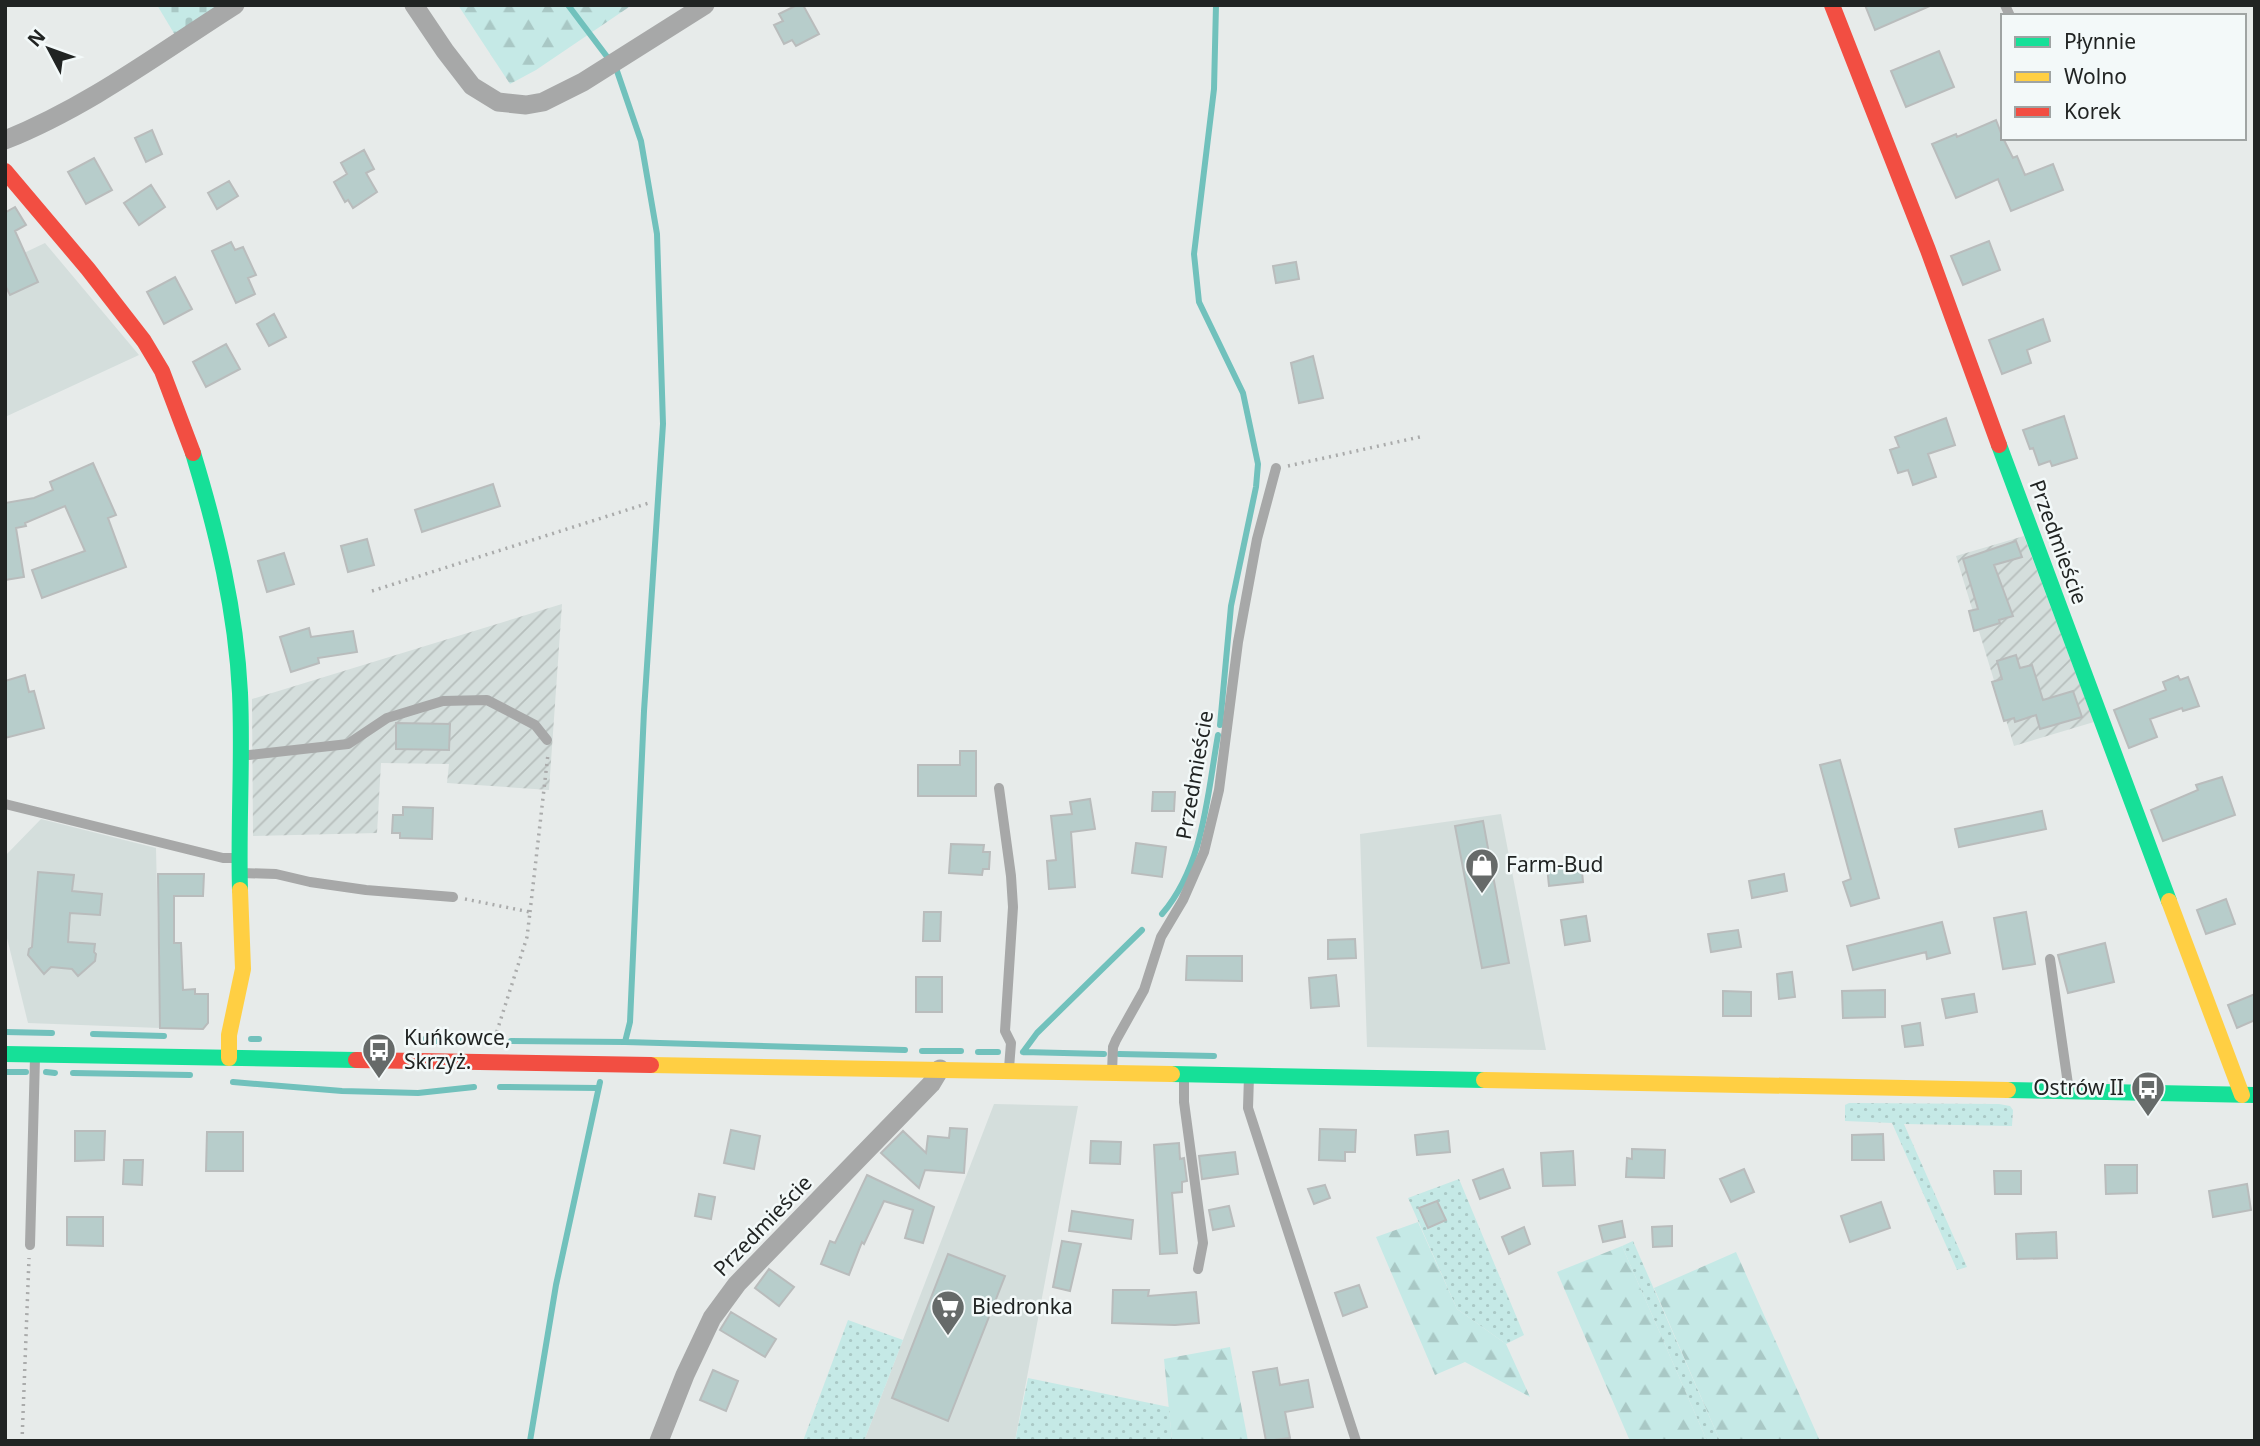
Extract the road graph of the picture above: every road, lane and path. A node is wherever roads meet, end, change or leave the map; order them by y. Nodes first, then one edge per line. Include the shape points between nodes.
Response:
1 (236, 5) edge
2 (414, 5) edge
3 (705, 5) edge
4 (1832, 5) edge
5 (5, 140) edge
6 (5, 171) edge
7 (1424, 436) dead end
8 (1276, 468) joint
9 (652, 502) dead end
10 (372, 591) dead end
11 (547, 740) joint
12 (240, 756) junction
13 (999, 788) dead end
14 (5, 804) edge
15 (240, 866) junction
16 (453, 897) joint
17 (530, 912) junction
18 (2050, 959) dead end
19 (5, 1054) edge
20 (35, 1054) junction
21 (229, 1058) junction
22 (495, 1062) junction
23 (940, 1069) junction
24 (1009, 1071) junction
25 (1112, 1073) junction
26 (1184, 1074) junction
27 (1249, 1076) junction
28 (2069, 1091) junction
29 (2248, 1095) edge
30 (30, 1245) joint
31 (1198, 1269) dead end
32 (22, 1441) edge
33 (659, 1441) edge
34 (1356, 1441) edge

1 - 5 street via 74,108
2 - 3 street via 472,86 498,102 526,105 543,102 583,82
4 - 29 main road, Przedmieście via 1928,250 2049,585
6 - 12 main road via 88,269 162,371 212,515 231,602 240,693
7 - 8 path
8 - 25 lane, Przedmieście via 1257,539 1219,790 1205,852 1161,937 1140,997 1113,1047
9 - 10 path
11 - 12 lane via 535,725 487,700 443,701 387,718 348,744
11 - 17 path
12 - 15 main road
13 - 24 lane via 1013,907 1005,1031 1011,1043
14 - 15 lane
15 - 16 lane via 310,882
15 - 21 main road via 243,969 229,1035
16 - 17 path
17 - 22 path via 527,937 497,1031
18 - 28 lane
19 - 20 main road
20 - 21 main road
20 - 30 lane
21 - 22 main road
22 - 23 main road
23 - 24 main road
23 - 33 street, Przedmieście via 931,1084 737,1284 712,1318
24 - 25 main road
25 - 26 main road
26 - 27 main road
26 - 31 lane via 1203,1243
27 - 28 main road
27 - 34 lane via 1248,1108
28 - 29 main road
30 - 32 path

